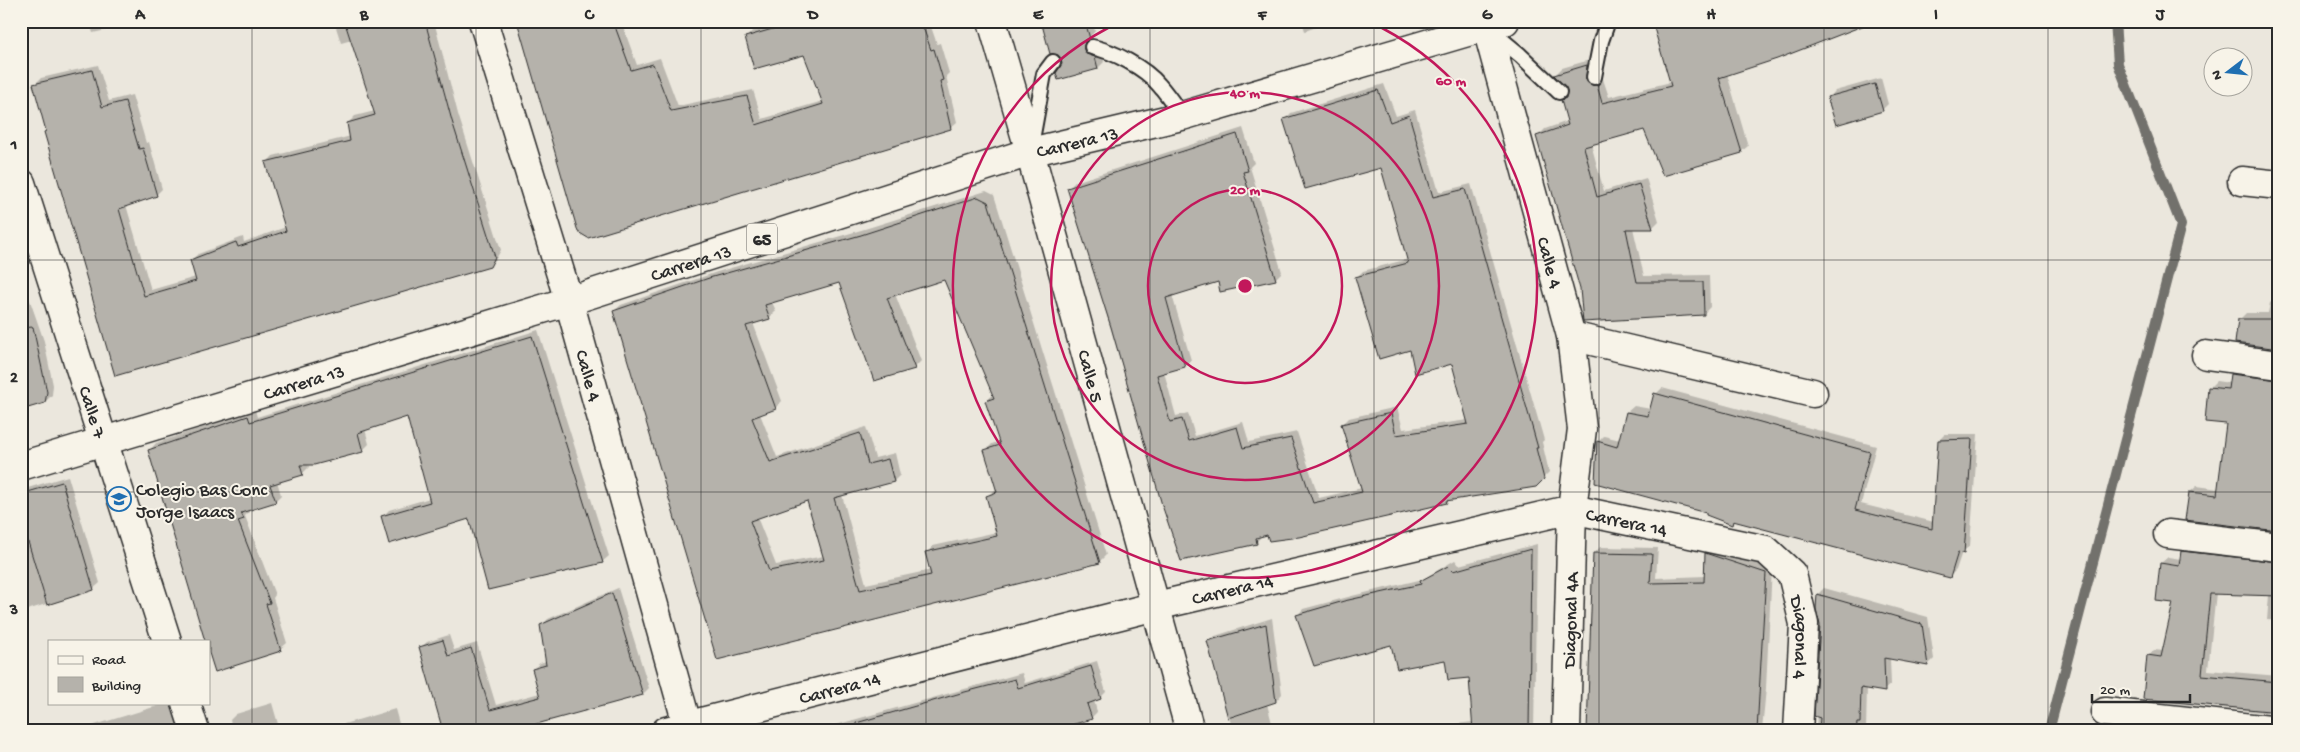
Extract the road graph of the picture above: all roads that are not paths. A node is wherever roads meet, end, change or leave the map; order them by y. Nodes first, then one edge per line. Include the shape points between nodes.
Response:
1 (482, 21) edge
2 (992, 21) edge
3 (1608, 21) edge
4 (1492, 23) edge
5 (1092, 47) dead end
6 (1052, 62) dead end
7 (1594, 77) dead end
8 (1559, 92) dead end
9 (1182, 116) junction
10 (1030, 152) junction
11 (2242, 182) dead end
12 (21, 183) edge
13 (2279, 185) edge
14 (569, 301) junction
15 (1571, 336) junction
16 (2206, 355) dead end
17 (2279, 365) edge
18 (1812, 393) dead end
19 (104, 440) junction
20 (21, 466) edge
21 (1572, 509) junction
22 (2168, 534) dead end
23 (2279, 547) edge
24 (1792, 574) joint
25 (1156, 606) junction
26 (167, 640) edge
27 (186, 704) edge
28 (2105, 712) dead end
29 (680, 729) edge
30 (195, 731) edge
31 (1190, 731) edge
32 (1566, 731) edge
33 (1798, 731) edge
34 (2279, 731) edge

1 - 14 street, Calle 4
2 - 10 street, Calle 5
3 - 7 lane
4 - 8 lane
4 - 9 street, Carrera 13 / 65
4 - 15 street, Calle 4
5 - 9 lane via 1120,56 1152,79
6 - 10 lane via 1044,74
9 - 10 street, Carrera 13 / 65
10 - 14 street, Carrera 13 / 65
10 - 25 street, Calle 5
11 - 13 street
12 - 19 street, Calle 7
14 - 19 street, Carrera 13 / 65
14 - 29 street, Calle 4
15 - 18 street
15 - 21 street, Calle 4 via 1582,429
16 - 17 street
19 - 20 street, Carrera 13 / 65
19 - 26 street, Calle 7
21 - 24 street, Carrera 14 via 1766,550
21 - 25 street, Carrera 14
21 - 32 street, Diagonal 4A
22 - 23 street
24 - 33 street, Diagonal 4 via 1804,624
25 - 29 street, Carrera 14
25 - 31 street, Calle 5
27 - 30 street
28 - 34 street

